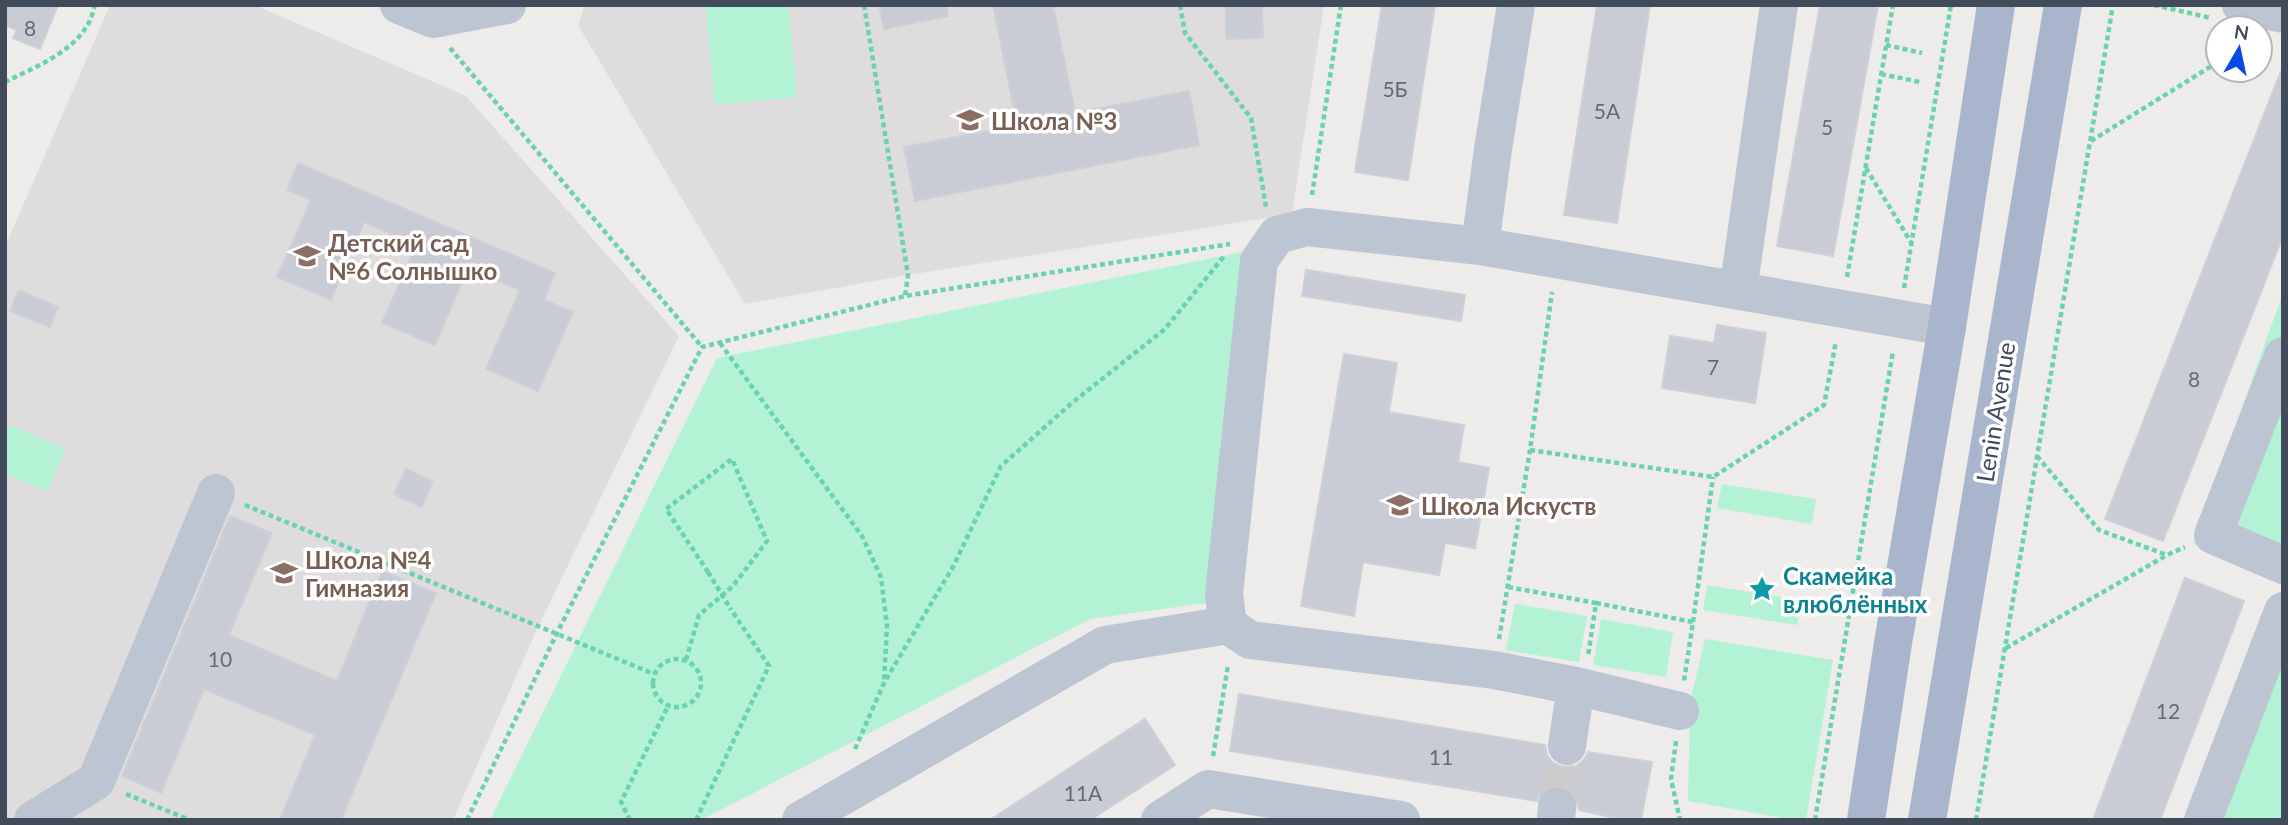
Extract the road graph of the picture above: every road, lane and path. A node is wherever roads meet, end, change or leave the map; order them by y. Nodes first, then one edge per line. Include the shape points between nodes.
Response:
1 (95, 5) edge
2 (507, 5) edge
3 (864, 5) edge
4 (1180, 5) edge
5 (1341, 5) edge
6 (1516, 5) edge
7 (1779, 5) edge
8 (1951, 5) edge
9 (1996, 5) edge
10 (2063, 5) edge
11 (2113, 5) edge
12 (2154, 5) edge
13 (424, 10) edge
14 (2228, 12) edge
15 (2283, 14) edge
16 (1886, 46) dead end
17 (1922, 53) dead end
18 (2204, 71) edge
19 (1881, 74) dead end
20 (5, 82) edge
21 (1920, 82) dead end
22 (2090, 141) junction
23 (1866, 167) dead end
24 (1292, 231) junction
25 (1912, 244) junction
26 (1480, 246) junction
27 (1557, 260) junction
28 (1738, 290) junction
29 (905, 296) junction
30 (1899, 320) junction
31 (1947, 327) junction
32 (720, 343) junction
33 (702, 347) junction
34 (2283, 356) edge
35 (2037, 456) junction
36 (1713, 477) dead end
37 (216, 493) joint
38 (2283, 565) edge
39 (1508, 587) junction
40 (1596, 603) junction
41 (2283, 611) edge
42 (1693, 622) junction
43 (1228, 625) junction
44 (557, 634) junction
45 (2006, 649) junction
46 (686, 660) junction
47 (1494, 670) junction
48 (654, 674) junction
49 (884, 683) junction
50 (1580, 687) junction
51 (668, 706) junction
52 (1680, 711) junction
53 (1567, 746) tunnel mouth
54 (853, 754) dead end
55 (96, 781) junction
56 (1208, 789) junction
57 (33, 820) edge
58 (190, 820) edge
59 (467, 820) edge
60 (630, 820) edge
61 (696, 820) edge
62 (801, 820) edge
63 (1160, 820) edge
64 (1401, 820) edge
65 (1680, 820) edge
66 (1815, 820) edge
67 (1866, 820) edge
68 (1927, 820) edge
69 (1976, 820) edge
70 (2203, 820) edge

1 - 20 path via 88,26 72,44
2 - 13 lane
3 - 29 path via 908,275
4 - 24 path via 1185,33 1251,118 1268,219
5 - 24 path
6 - 26 lane
7 - 28 lane
8 - 25 path
9 - 31 main road
10 - 68 main road, Lenin Avenue
11 - 22 path
12 - 14 path
13 - 33 path via 447,45
14 - 15 lane
16 - 17 path
18 - 22 path
19 - 21 path
22 - 35 path
23 - 25 path
24 - 26 lane
24 - 43 lane via 1259,261 1224,594
25 - 30 path
26 - 27 lane
27 - 28 lane
27 - 39 path
28 - 30 lane
29 - 32 path
29 - 49 path via 1234,243 1164,329 1001,466 954,565
30 - 31 lane
30 - 66 path
31 - 67 main road
32 - 33 path
32 - 49 path via 862,536 881,577 887,626
33 - 44 path
34 - 38 lane via 2213,535
35 - 45 path
35 - 45 path via 2099,530 2167,555
36 - 42 path
37 - 44 path
37 - 55 lane
39 - 40 path
39 - 47 path
40 - 42 path
40 - 50 path
41 - 70 lane
42 - 52 path
43 - 47 lane via 1250,640
43 - 56 path via 1230,649
43 - 62 lane via 1105,645
44 - 48 path
44 - 59 path
45 - 69 path
46 - 48 path via 667,660
46 - 51 path via 700,673 700,692 687,706
46 - 61 path, bridge via 699,615 733,586 767,541 732,459 666,509 708,572 730,608 769,666
47 - 50 lane
48 - 51 path via 654,693
49 - 54 path
50 - 52 lane
50 - 53 lane
51 - 60 path via 621,802
52 - 65 path via 1671,779
55 - 57 lane
55 - 58 path
56 - 63 lane
56 - 64 lane

